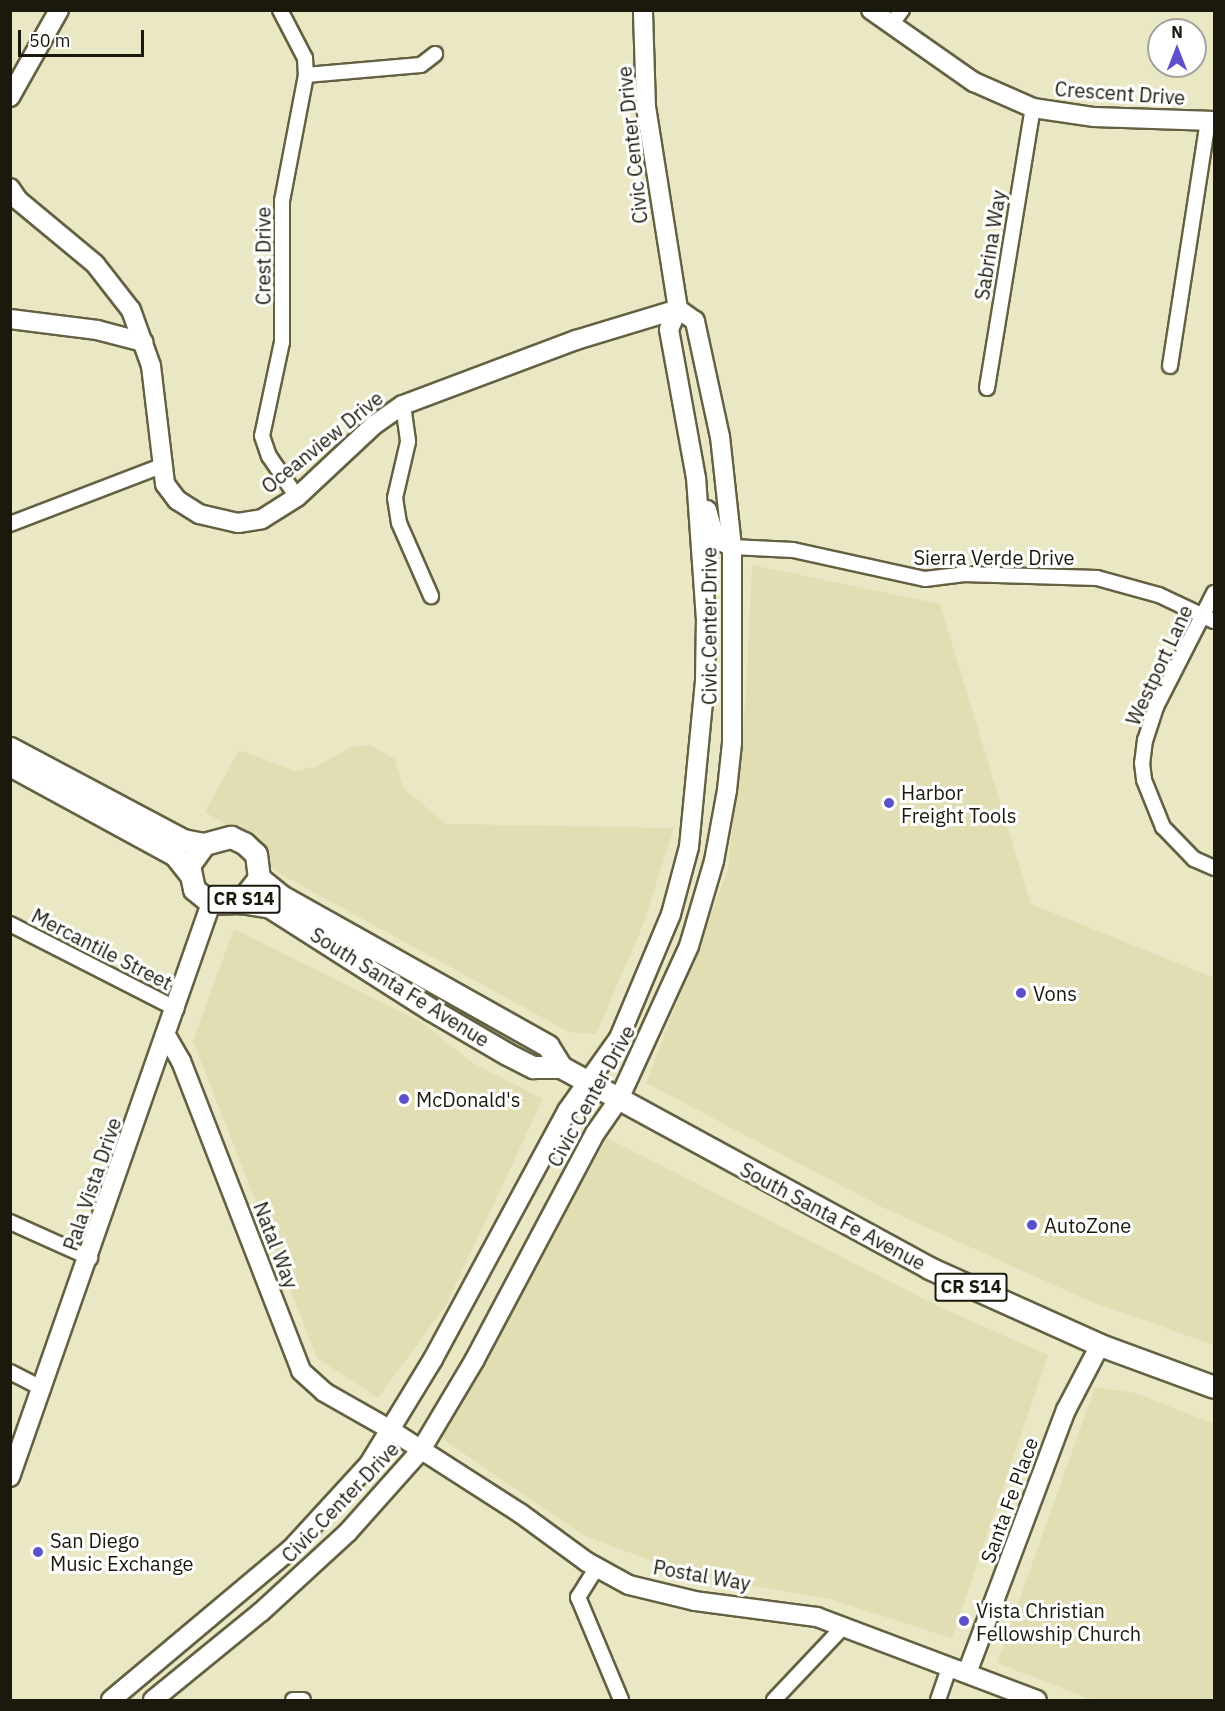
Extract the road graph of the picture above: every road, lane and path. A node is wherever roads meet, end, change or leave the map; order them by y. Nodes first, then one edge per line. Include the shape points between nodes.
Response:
1 (59, 10) edge
2 (280, 10) edge
3 (643, 10) edge
4 (870, 10) edge
5 (896, 18) edge
6 (435, 54) dead end
7 (306, 75) junction
8 (10, 97) edge
9 (1033, 108) junction
10 (1211, 121) edge
11 (10, 188) edge
12 (678, 309) junction
13 (10, 319) edge
14 (144, 342) junction
15 (1170, 366) dead end
16 (987, 388) dead end
17 (403, 405) junction
18 (161, 466) junction
19 (696, 478) junction
20 (297, 497) junction
21 (10, 525) edge
22 (732, 547) junction
23 (1215, 594) edge
24 (431, 596) dead end
25 (1209, 617) edge
26 (10, 748) edge
27 (10, 765) edge
28 (204, 844) junction
29 (1215, 868) edge
30 (189, 873) junction
31 (259, 878) junction
32 (240, 902) junction
33 (211, 903) junction
34 (10, 924) edge
35 (177, 1009) junction
36 (167, 1037) junction
37 (561, 1067) junction
38 (588, 1081) junction
39 (619, 1099) junction
40 (10, 1222) edge
41 (90, 1258) junction
42 (1100, 1345) junction
43 (10, 1372) edge
44 (1215, 1387) edge
45 (43, 1389) junction
46 (389, 1429) junction
47 (421, 1450) junction
48 (11, 1472) edge
49 (597, 1567) junction
50 (843, 1627) junction
51 (950, 1666) junction
52 (967, 1673) junction
53 (111, 1701) edge
54 (153, 1701) edge
55 (293, 1701) edge
56 (303, 1701) edge
57 (621, 1701) edge
58 (774, 1701) edge
59 (938, 1701) edge
60 (1037, 1701) edge

1 - 8 street
2 - 7 street, Crest Drive via 304,58
3 - 12 street, Civic Center Drive via 646,108
4 - 5 street, Crescent Drive
5 - 9 street, Crescent Drive via 974,82
6 - 7 street via 421,65
7 - 20 street, Crest Drive via 282,201 282,342 262,436 269,456
9 - 10 street, Crescent Drive via 1094,117
9 - 16 street, Sabrina Way
10 - 15 street
11 - 14 street, Oceanview Drive via 18,200 113,284 131,310
12 - 17 street, Oceanview Drive via 576,340
12 - 19 street, Civic Center Drive via 669,329
12 - 22 street, Civic Center Drive via 695,321 720,437
13 - 14 street via 97,330
14 - 18 street, Oceanview Drive via 157,405
17 - 20 street, Oceanview Drive via 374,425
17 - 24 street via 408,442 395,498 399,523
18 - 20 street, Oceanview Drive via 165,484 177,500 199,514 238,523 262,519
18 - 21 street
19 - 22 street via 707,497 710,530 715,538
19 - 38 street, Civic Center Drive via 706,620 705,681 689,847 671,914 646,980 620,1038
22 - 25 street, Sierra Verde Drive via 793,550 925,579 963,574 1097,578 1159,595
22 - 39 street, Civic Center Drive via 732,743 714,861 689,946
23 - 25 street, Westport Lane
25 - 29 street, Westport Lane via 1156,707 1142,763 1144,780 1163,827 1194,859
26 - 28 main road, CR S14 via 171,835
27 - 30 main road, CR S14 via 175,855
28 - 30 main road, CR S14 via 193,857
28 - 31 main road, CR S14 via 223,837 244,843 256,854
30 - 33 main road, CR S14 via 194,889
31 - 32 main road, CR S14 via 251,893
31 - 37 main road, South Santa Fe Avenue / CR S14 via 281,896 548,1046
32 - 33 main road, South Santa Fe Avenue / CR S14
32 - 37 main road, South Santa Fe Avenue / CR S14 via 270,907 283,914 430,1009 533,1067
33 - 35 street, Pala Vista Drive
34 - 35 street, Mercantile Street
35 - 36 street, Pala Vista Drive
36 - 41 street, Pala Vista Drive
36 - 46 street, Natal Way via 182,1061 301,1371 324,1392
37 - 38 main road, South Santa Fe Avenue / CR S14
38 - 39 main road, South Santa Fe Avenue / CR S14
38 - 46 street, Civic Center Drive via 561,1121 433,1359
39 - 42 main road, South Santa Fe Avenue / CR S14 via 929,1268
39 - 47 street, Civic Center Drive via 596,1132 474,1361
40 - 41 street
41 - 45 street, Pala Vista Drive
42 - 44 main road, South Santa Fe Avenue / CR S14
42 - 52 street, Santa Fe Place via 1066,1410
43 - 45 street
45 - 48 street, Pala Vista Drive
46 - 47 street, Postal Way
46 - 53 street, Civic Center Drive via 369,1464 291,1550
47 - 49 street, Postal Way
47 - 54 street, Civic Center Drive via 348,1532 261,1612
49 - 50 street, Postal Way via 629,1585 695,1601 817,1617
49 - 57 street via 578,1597
50 - 51 street, Postal Way
50 - 58 street
51 - 52 street, Postal Way
51 - 59 street
52 - 60 street, Postal Way
55 - 56 street

